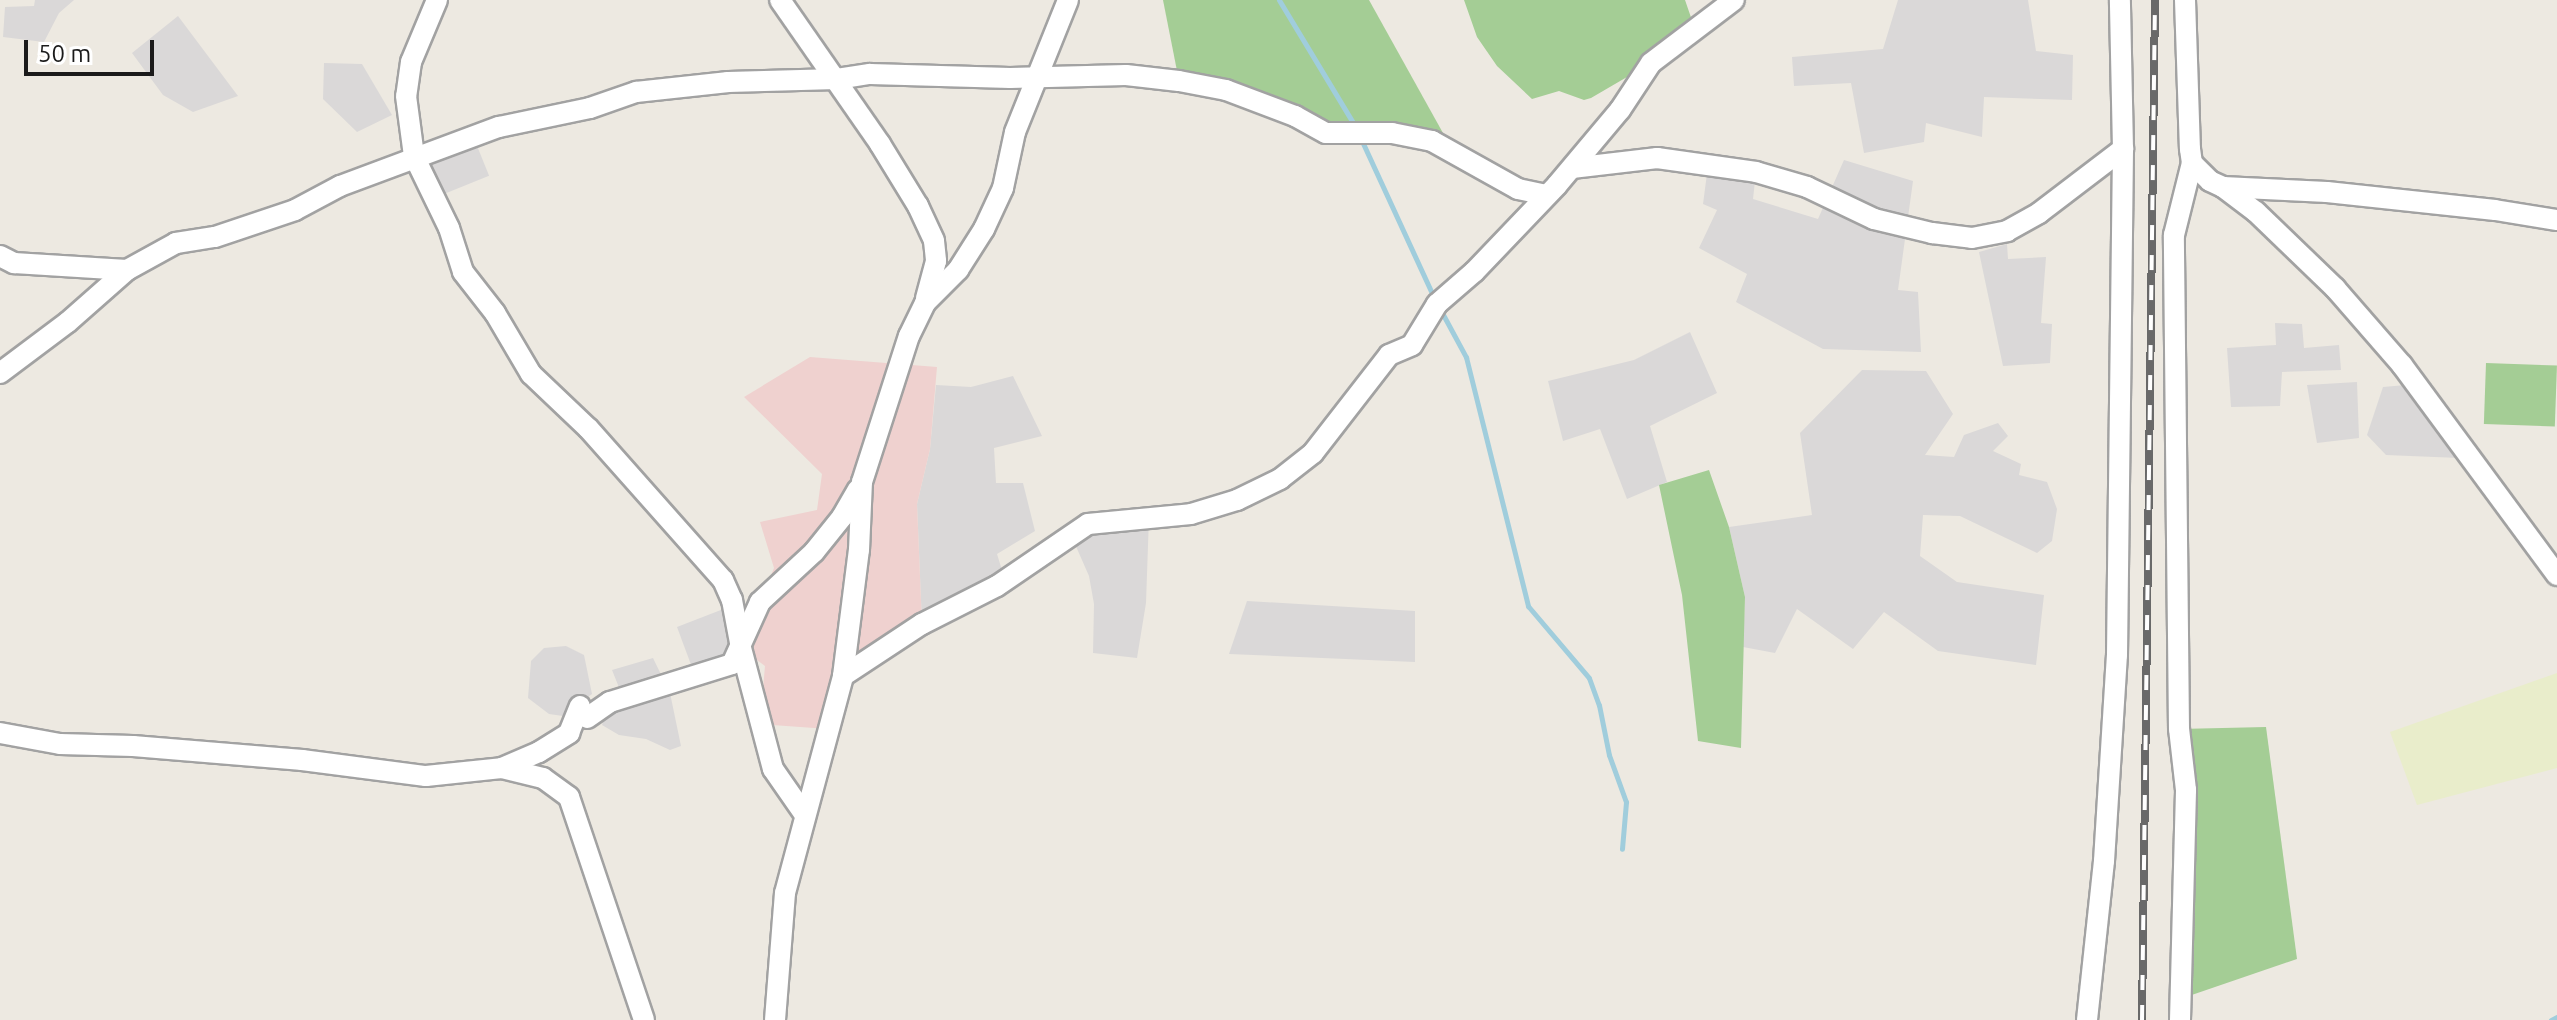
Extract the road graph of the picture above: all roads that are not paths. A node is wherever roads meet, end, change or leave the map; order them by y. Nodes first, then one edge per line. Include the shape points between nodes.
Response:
1 (437, 0) edge
2 (780, 0) edge
3 (1068, 0) edge
4 (1734, 0) edge
5 (2120, 0) edge
6 (2185, 0) edge
7 (1036, 78) junction
8 (837, 79) junction
9 (2123, 149) junction
10 (414, 156) junction
11 (2192, 163) junction
12 (1572, 168) junction
13 (2223, 187) junction
14 (1546, 195) junction
15 (2557, 220) edge
16 (0, 256) edge
17 (127, 270) junction
18 (925, 303) junction
19 (0, 373) edge
20 (862, 482) junction
21 (2557, 575) edge
22 (741, 648) junction
23 (843, 676) junction
24 (0, 733) edge
25 (502, 768) junction
26 (805, 815) junction
27 (644, 1020) edge
28 (775, 1020) edge
29 (2087, 1020) edge
30 (2180, 1020) edge

1 - 10 street via 411,62 406,96
2 - 8 street
3 - 7 street
4 - 12 street via 1651,63
5 - 9 street
6 - 11 street
7 - 8 street via 870,74
7 - 14 street via 1126,75 1226,90 1326,133 1392,133 1432,141 1518,189
7 - 18 street via 1015,132 1003,188 984,229 958,270
8 - 10 street via 728,82 636,92 590,108 499,127
8 - 18 street via 934,241 936,261
9 - 12 street via 2039,213 2007,231 1972,238 1874,219 1807,187 1756,172 1657,158
9 - 29 street via 2117,655
10 - 17 street via 295,210 215,237 176,243
10 - 22 street via 449,228 463,272 531,374 588,428 723,580
11 - 13 street
11 - 30 street via 2174,235 2179,713 2186,790
12 - 14 street
13 - 15 street via 2342,194
13 - 21 street via 2335,288 2402,365
14 - 23 street via 1437,304 1412,345 1389,355 1313,453 1280,479 1191,514 1088,524 997,586 922,624
16 - 17 street via 14,263
17 - 19 street
18 - 20 street via 909,336
20 - 22 street via 814,552 760,602
20 - 23 street via 854,609
22 - 25 street via 732,664 583,712 569,733
22 - 26 street via 773,769
23 - 26 street
24 - 25 street via 60,744 302,760 426,776
25 - 27 street via 543,778 569,797
26 - 28 street via 785,893

